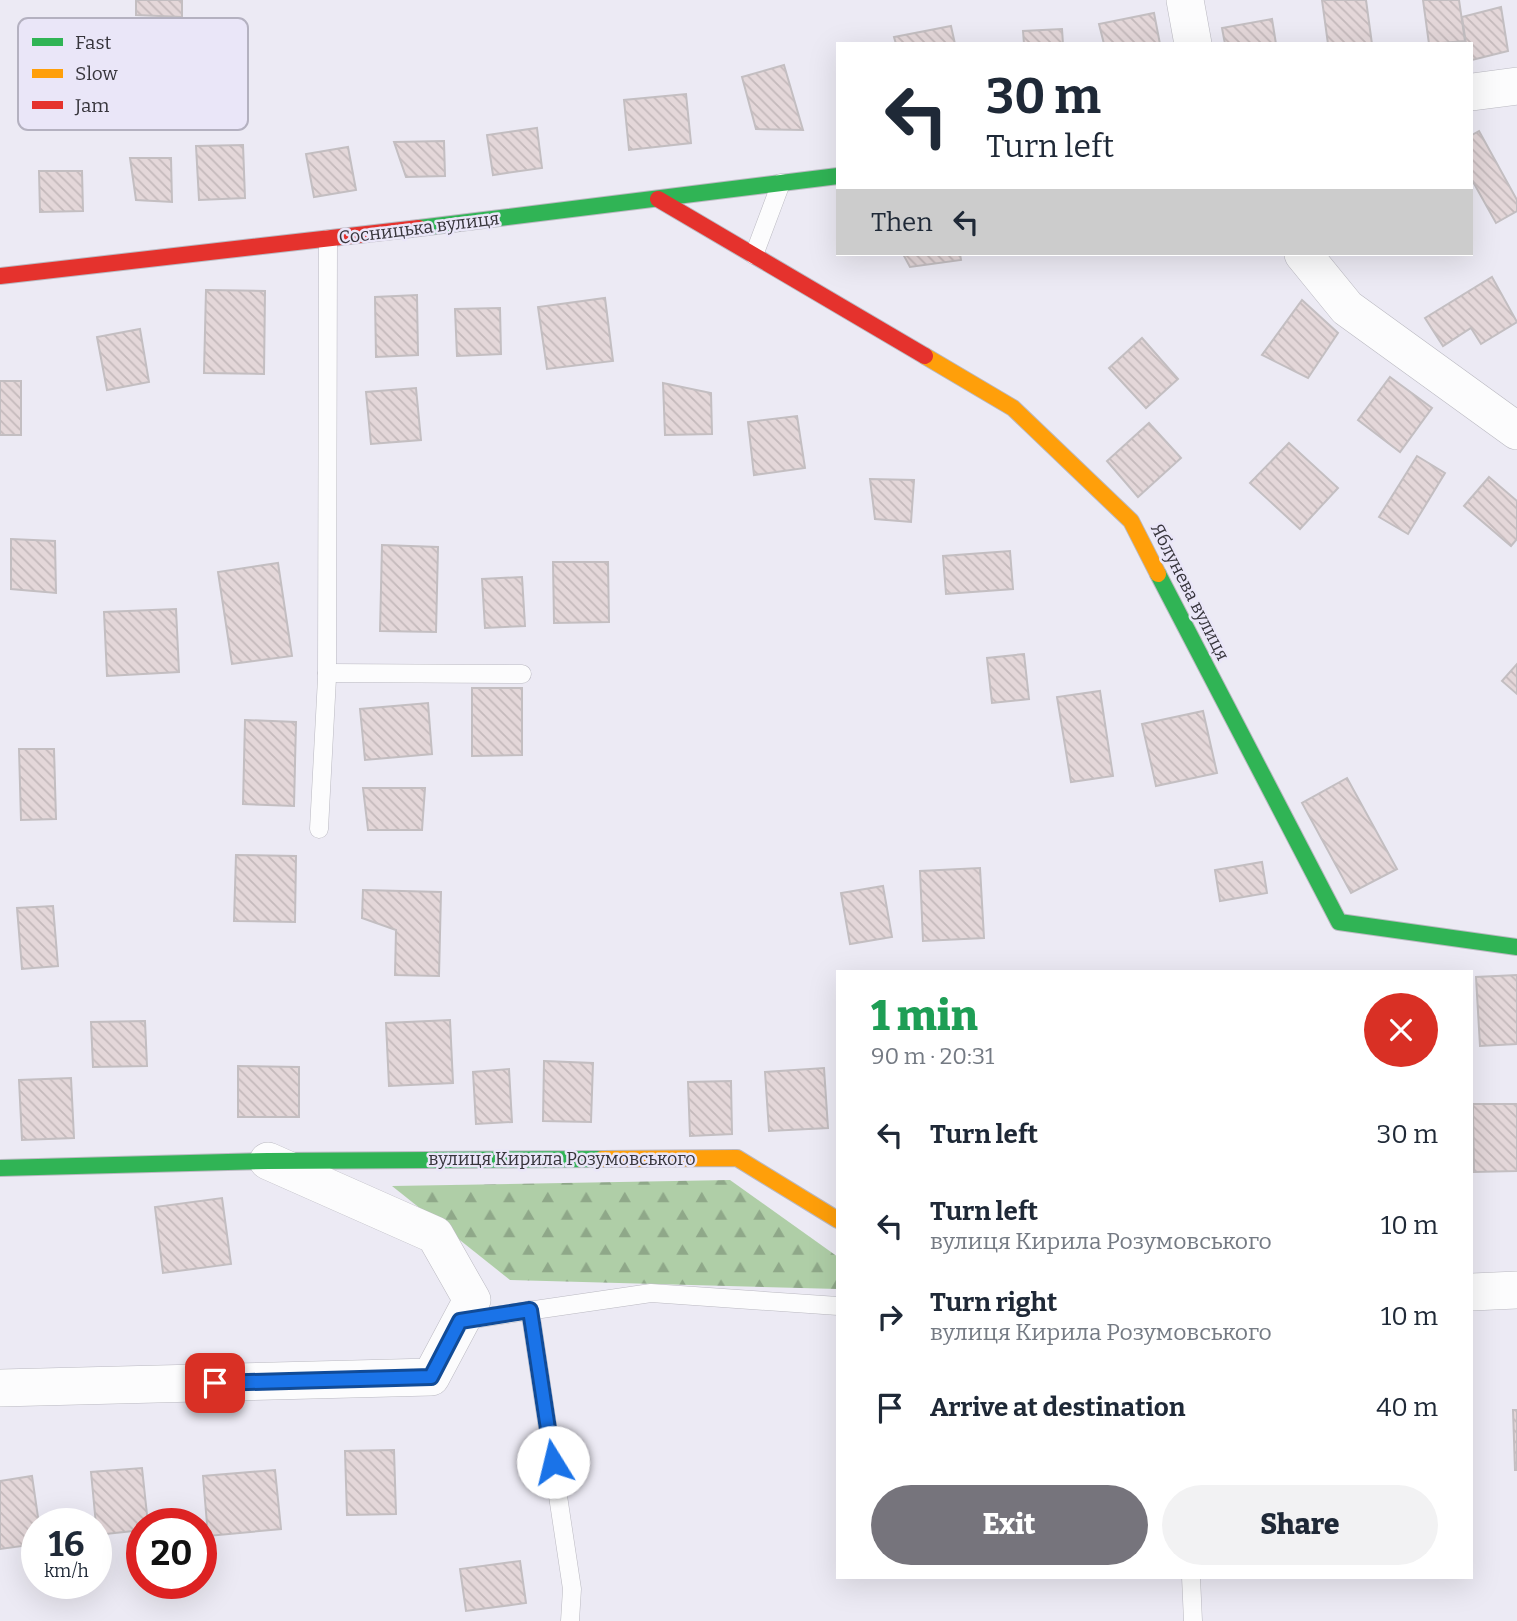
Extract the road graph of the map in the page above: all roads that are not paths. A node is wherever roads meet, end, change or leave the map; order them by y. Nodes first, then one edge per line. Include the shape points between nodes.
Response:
1 (1185, 0) edge
2 (1193, 42) edge
3 (1517, 86) edge
4 (1473, 92) edge
5 (836, 176) edge
6 (782, 183) junction
7 (658, 199) junction
8 (328, 239) junction
9 (754, 255) junction
10 (1305, 256) edge
11 (0, 276) edge
12 (1517, 430) edge
13 (327, 673) junction
14 (522, 674) dead end
15 (319, 829) dead end
16 (1517, 947) edge
17 (268, 1161) junction
18 (0, 1168) edge
19 (836, 1219) edge
20 (1517, 1290) edge
21 (1473, 1292) edge
22 (836, 1306) edge
23 (530, 1310) junction
24 (460, 1321) junction
25 (0, 1388) edge
26 (1191, 1579) edge
27 (570, 1621) edge
28 (1193, 1621) edge

1 - 2 street
3 - 4 street
5 - 6 street, Сосницька вулиця
6 - 7 street, Сосницька вулиця
6 - 9 lane
7 - 8 street, Сосницька вулиця
7 - 9 street, Яблунева вулиця
8 - 11 street, Сосницька вулиця
8 - 13 lane
9 - 16 street, Яблунева вулиця via 1013,408 1131,521 1339,922
10 - 12 street via 1347,308
13 - 14 lane
13 - 15 lane
17 - 18 street, вулиця Кирила Розумовського
17 - 19 street, вулиця Кирила Розумовського via 737,1158
17 - 24 street, вулиця Кирила Розумовського via 435,1235 472,1300
20 - 21 street
22 - 23 lane via 651,1293
23 - 24 lane
23 - 27 lane via 572,1589
24 - 25 street, вулиця Кирила Розумовського via 431,1377
26 - 28 lane

